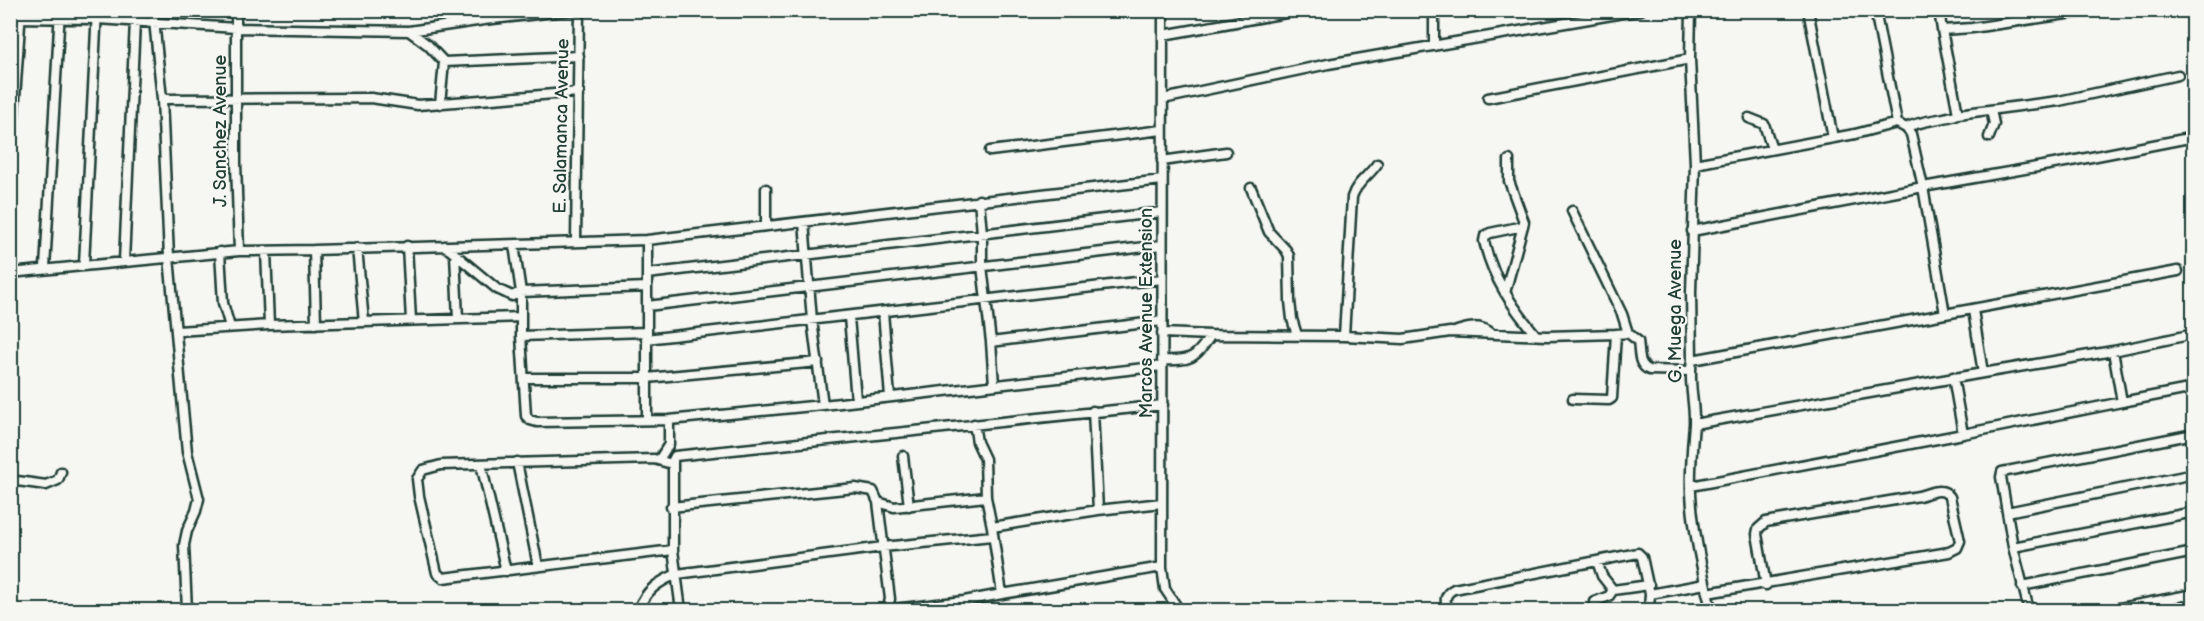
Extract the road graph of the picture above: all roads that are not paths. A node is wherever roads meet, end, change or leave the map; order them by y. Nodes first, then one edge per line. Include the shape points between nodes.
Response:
1 (153, 10) edge
2 (236, 10) edge
3 (573, 10) edge
4 (579, 10) edge
5 (1162, 10) edge
6 (1303, 10) edge
7 (1434, 10) edge
8 (1641, 10) edge
9 (1690, 10) edge
10 (1808, 10) edge
11 (1875, 10) edge
12 (1939, 10) edge
13 (2094, 10) edge
14 (60, 14) edge
15 (21, 15) edge
16 (97, 15) edge
17 (10, 18) edge
18 (135, 21) junction
19 (154, 23) junction
20 (236, 28) junction
21 (1942, 30) junction
22 (409, 31) junction
23 (1163, 35) junction
24 (1434, 45) junction
25 (579, 56) junction
26 (1690, 59) junction
27 (444, 62) junction
28 (2178, 75) dead end
29 (579, 92) junction
30 (237, 97) junction
31 (1488, 98) dead end
32 (162, 99) junction
33 (1163, 99) junction
34 (440, 104) junction
35 (1991, 110) junction
36 (1958, 114) junction
37 (1749, 118) dead end
38 (1897, 123) junction
39 (1906, 128) junction
40 (1162, 130) junction
41 (1989, 137) dead end
42 (2193, 137) edge
43 (1833, 138) junction
44 (1772, 149) junction
45 (990, 151) dead end
46 (1226, 152) dead end
47 (1509, 160) dead end
48 (1162, 161) junction
49 (1377, 164) dead end
50 (1695, 164) junction
51 (10, 171) edge
52 (1162, 180) junction
53 (1923, 187) junction
54 (1251, 188) dead end
55 (766, 189) dead end
56 (979, 200) junction
57 (1572, 211) dead end
58 (1162, 213) junction
59 (804, 222) junction
60 (766, 226) junction
61 (1523, 226) junction
62 (1692, 231) junction
63 (982, 234) junction
64 (647, 240) junction
65 (576, 241) junction
66 (514, 245) junction
67 (1162, 245) junction
68 (407, 246) junction
69 (445, 246) junction
70 (357, 248) junction
71 (314, 250) junction
72 (239, 251) junction
73 (266, 251) junction
74 (220, 252) junction
75 (455, 254) junction
76 (806, 254) junction
77 (169, 257) junction
78 (124, 261) junction
79 (84, 264) junction
80 (982, 266) junction
81 (45, 268) junction
82 (2178, 271) dead end
83 (10, 273) edge
84 (647, 273) junction
85 (1162, 279) junction
86 (647, 287) junction
87 (810, 287) junction
88 (521, 292) junction
89 (1504, 293) junction
90 (986, 299) junction
91 (647, 306) junction
92 (1973, 310) junction
93 (883, 312) junction
94 (1945, 314) junction
95 (521, 317) junction
96 (849, 317) junction
97 (458, 319) junction
98 (411, 320) junction
99 (812, 320) junction
100 (1162, 321) junction
101 (363, 322) junction
102 (316, 324) junction
103 (269, 325) junction
104 (230, 327) junction
105 (177, 331) junction
106 (1162, 333) junction
107 (1628, 333) junction
108 (1616, 334) junction
109 (2193, 334) edge
110 (1211, 335) junction
111 (1297, 335) junction
112 (1536, 335) junction
113 (521, 336) junction
114 (646, 336) junction
115 (1344, 336) junction
116 (991, 342) junction
117 (2113, 351) junction
118 (1692, 360) junction
119 (818, 362) junction
120 (1162, 363) junction
121 (1690, 371) junction
122 (1983, 373) junction
123 (1953, 377) junction
124 (524, 378) junction
125 (646, 378) junction
126 (994, 384) junction
127 (2193, 388) edge
128 (890, 397) junction
129 (1573, 399) dead end
130 (856, 400) junction
131 (2122, 402) junction
132 (823, 405) junction
133 (1162, 405) junction
134 (1093, 411) junction
135 (647, 419) junction
136 (669, 420) junction
137 (974, 424) junction
138 (1694, 424) junction
139 (1963, 434) junction
140 (2193, 434) edge
141 (903, 456) dead end
142 (659, 459) junction
143 (517, 462) junction
144 (481, 464) junction
145 (672, 464) junction
146 (61, 472) dead end
147 (2193, 474) edge
148 (10, 480) edge
149 (1691, 486) junction
150 (986, 497) junction
151 (878, 502) junction
152 (1162, 503) junction
153 (909, 506) junction
154 (671, 507) junction
155 (894, 507) junction
156 (1098, 510) junction
157 (2007, 512) junction
158 (2193, 512) edge
159 (881, 519) junction
160 (992, 531) junction
161 (883, 547) junction
162 (2013, 547) junction
163 (673, 550) junction
164 (2193, 552) edge
165 (1597, 561) junction
166 (537, 566) junction
167 (1162, 567) junction
168 (506, 571) junction
169 (678, 574) junction
170 (1766, 585) junction
171 (2022, 586) junction
172 (1706, 589) junction
173 (1613, 590) junction
174 (1649, 590) junction
175 (1002, 594) junction
176 (2191, 594) edge
177 (890, 599) junction
178 (2152, 606) edge
179 (900, 609) junction
180 (187, 610) edge
181 (638, 610) edge
182 (681, 610) edge
183 (886, 610) edge
184 (1179, 610) edge
185 (1447, 610) edge
186 (1594, 610) edge
187 (1642, 610) edge
188 (1711, 610) edge
189 (2029, 610) edge
190 (2111, 610) edge
191 (2191, 610) edge

1 - 19 street
2 - 20 street, J. Sanchez Avenue
3 - 22 street
4 - 25 street, E. Salamanca Avenue
5 - 23 street, Marcos Avenue Extension
6 - 23 street
7 - 24 street
8 - 24 street
9 - 26 street, G. Muega Avenue
10 - 43 street
11 - 38 street
12 - 21 street
13 - 21 street
14 - 15 street
14 - 16 street
14 - 81 street
15 - 17 street
15 - 51 street
16 - 18 street
16 - 79 street
18 - 19 street
18 - 78 street
19 - 20 street
19 - 32 street
20 - 22 street
20 - 30 street, J. Sanchez Avenue
21 - 36 street
22 - 27 street
23 - 33 street, Marcos Avenue Extension
24 - 33 street
25 - 27 street
25 - 29 street, E. Salamanca Avenue
26 - 31 street
26 - 50 street, G. Muega Avenue
27 - 34 street
28 - 35 street via 2059,101
29 - 34 street
29 - 65 street, E. Salamanca Avenue
30 - 32 street
30 - 34 street via 371,98
30 - 72 street, J. Sanchez Avenue
32 - 77 street
33 - 40 street, Marcos Avenue Extension
35 - 36 street
35 - 41 street via 1994,124
36 - 39 street via 1920,121
37 - 44 street via 1764,124
38 - 39 street
38 - 43 street
39 - 53 street via 1914,142
40 - 45 street
40 - 48 street, Marcos Avenue Extension
42 - 53 street
43 - 44 street
44 - 50 street
46 - 48 street
47 - 61 street via 1509,181 1524,217
48 - 52 street, Marcos Avenue Extension
49 - 115 street via 1358,184 1352,197
50 - 62 street, G. Muega Avenue
52 - 56 street
52 - 58 street, Marcos Avenue Extension
53 - 62 street
53 - 94 street
54 - 111 street via 1269,232 1289,256 1290,301
55 - 60 street
56 - 59 street
56 - 63 street
57 - 107 street
58 - 63 street
58 - 67 street, Marcos Avenue Extension
59 - 60 street
59 - 76 street
60 - 64 street
61 - 89 street
61 - 89 street via 1485,236 1489,258
62 - 118 street, G. Muega Avenue
63 - 76 street
63 - 80 street
64 - 65 street
64 - 84 street
65 - 66 street
66 - 69 street
66 - 88 street
67 - 80 street
67 - 85 street, Marcos Avenue Extension
68 - 69 street
68 - 70 street
68 - 98 street
69 - 75 street
70 - 71 street
70 - 101 street
71 - 73 street
71 - 102 street
72 - 73 street
72 - 74 street
73 - 103 street
74 - 77 street
74 - 104 street via 223,303
75 - 88 street via 497,289 512,296
75 - 97 street
76 - 84 street
76 - 87 street
77 - 78 street
77 - 105 street
78 - 79 street
79 - 81 street
80 - 87 street
80 - 90 street
81 - 83 street
82 - 92 street
84 - 86 street
85 - 90 street
85 - 100 street, Marcos Avenue Extension
86 - 88 street
86 - 91 street
87 - 91 street
87 - 99 street
88 - 95 street
89 - 112 street
90 - 93 street
90 - 116 street
91 - 114 street
92 - 94 street
92 - 122 street
93 - 96 street
93 - 128 street
94 - 118 street
95 - 97 street
95 - 113 street
96 - 99 street
96 - 130 street
97 - 98 street
98 - 101 street
99 - 114 street
99 - 119 street
100 - 106 street, Marcos Avenue Extension
100 - 116 street
101 - 102 street
102 - 103 street
103 - 104 street
104 - 105 street
105 - 180 street via 188,463 199,499 184,545
106 - 110 street
106 - 120 street, Marcos Avenue Extension
107 - 108 street
107 - 121 street via 1638,341 1644,367
108 - 112 street
108 - 129 street via 1612,398
109 - 117 street
110 - 111 street
110 - 120 street via 1189,360
111 - 115 street
112 - 115 street via 1450,332 1403,339
113 - 114 street
113 - 124 street
114 - 125 street
116 - 126 street
117 - 122 street
117 - 131 street
118 - 121 street, G. Muega Avenue
119 - 125 street
119 - 132 street
120 - 126 street
120 - 133 street, Marcos Avenue Extension
121 - 138 street, G. Muega Avenue
122 - 123 street
123 - 138 street
123 - 139 street
124 - 125 street
124 - 135 street via 526,416 534,422
125 - 135 street
126 - 128 street
127 - 131 street
128 - 130 street
130 - 132 street
131 - 139 street
132 - 136 street
133 - 134 street
133 - 152 street, Marcos Avenue Extension
134 - 137 street
134 - 156 street
135 - 136 street
136 - 142 street via 669,444
137 - 145 street via 678,455
137 - 150 street via 985,459
138 - 149 street, G. Muega Avenue
139 - 149 street
140 - 157 street via 2004,470 2001,477
141 - 153 street
142 - 143 street
142 - 145 street
143 - 144 street
143 - 166 street
144 - 168 street
144 - 168 street via 441,465 419,473 424,522 439,576
145 - 154 street
146 - 148 street via 57,480 46,485
147 - 157 street
149 - 172 street, G. Muega Avenue
150 - 153 street
150 - 160 street
151 - 154 street via 873,491 862,488
151 - 155 street
151 - 159 street
152 - 156 street
152 - 167 street, Marcos Avenue Extension
153 - 155 street
154 - 163 street
155 - 159 street
156 - 160 street
157 - 162 street
158 - 162 street
159 - 161 street
160 - 161 street
160 - 175 street
161 - 169 street
161 - 177 street
162 - 171 street
163 - 166 street
163 - 169 street
164 - 171 street
165 - 173 street
165 - 174 street via 1641,554
165 - 185 street via 1454,589 1446,596
166 - 168 street
167 - 175 street
167 - 184 street, Marcos Avenue Extension via 1165,589
169 - 181 street via 648,591
169 - 182 street
170 - 170 street via 1954,550 1960,541 1950,497 1942,490 1766,522 1757,534
170 - 172 street
171 - 189 street
172 - 174 street
172 - 188 street, G. Muega Avenue
173 - 174 street
173 - 186 street via 1609,596 1596,600
174 - 187 street via 1649,608
175 - 179 street
176 - 178 street
176 - 191 street
177 - 179 street
177 - 183 street
178 - 190 street
179 - 183 street

